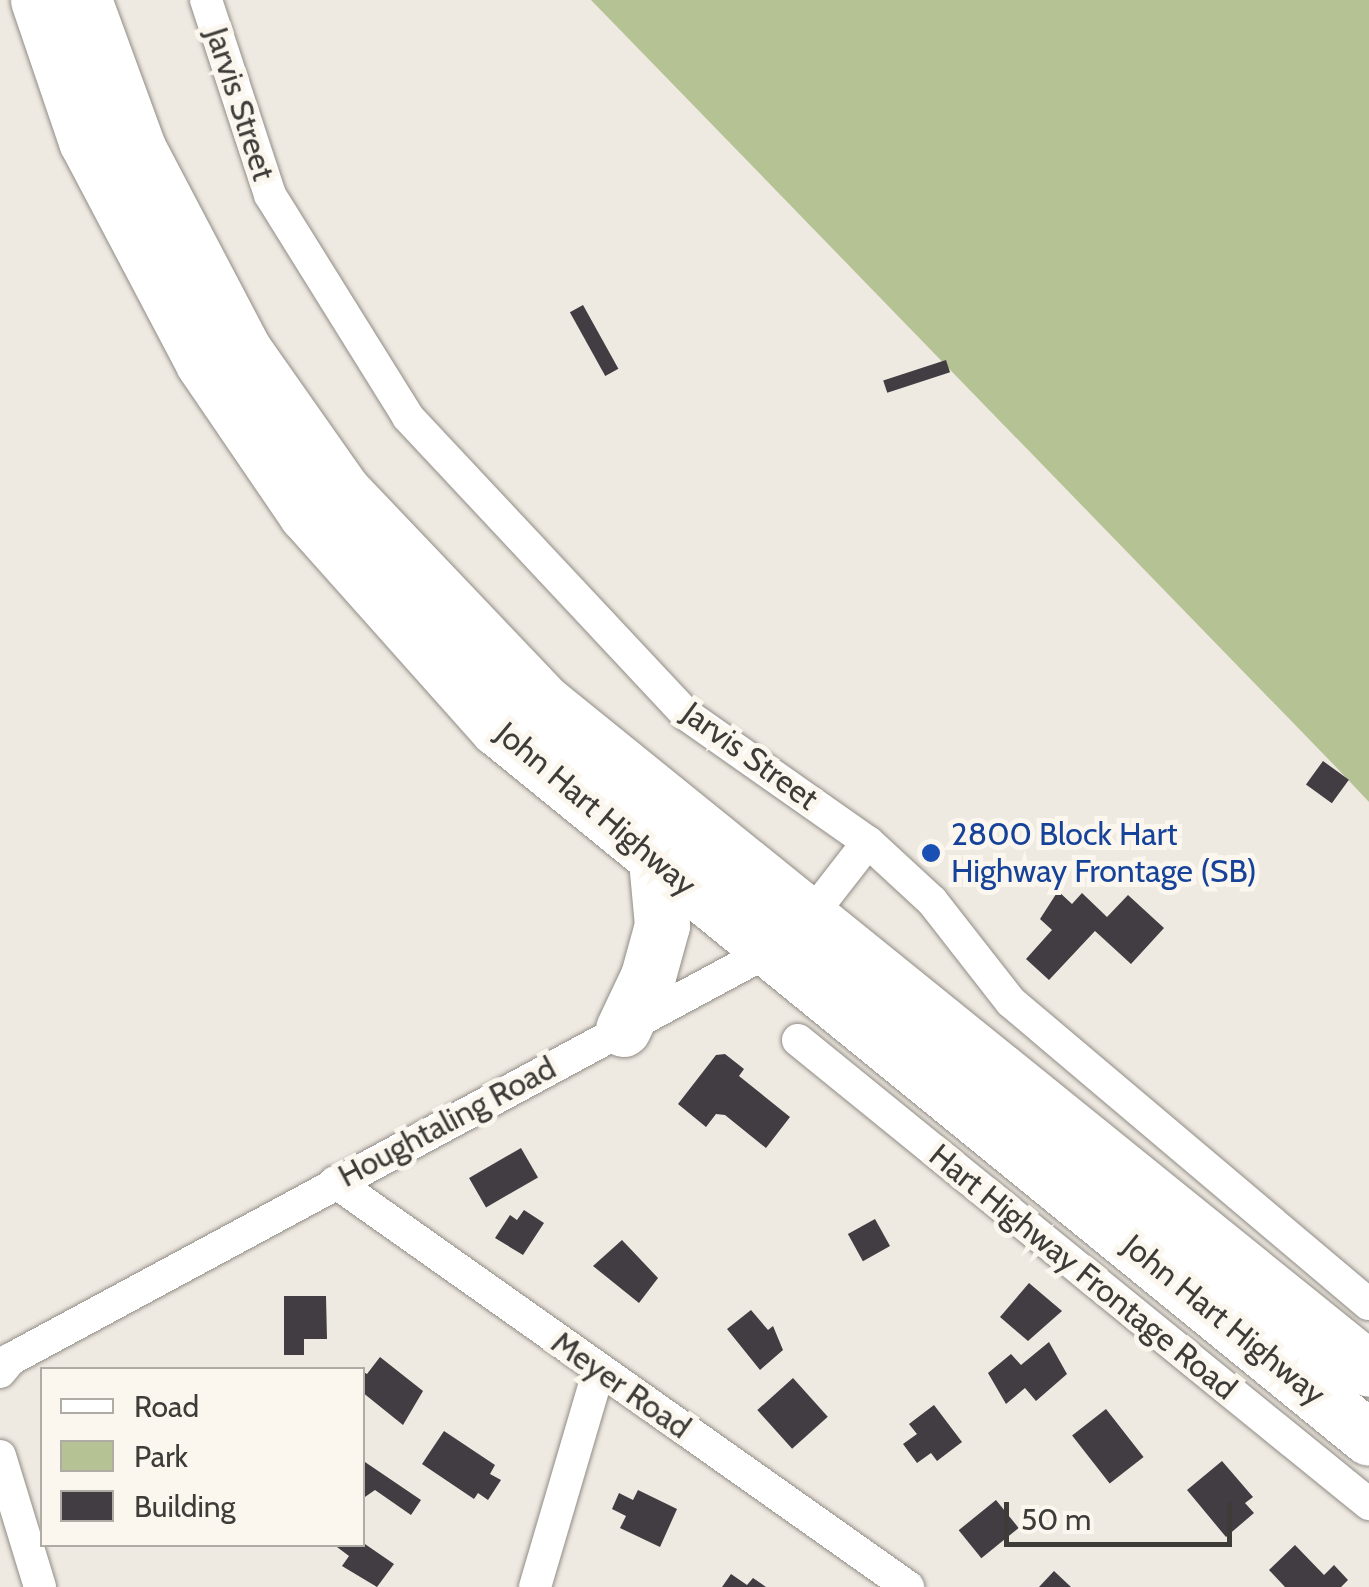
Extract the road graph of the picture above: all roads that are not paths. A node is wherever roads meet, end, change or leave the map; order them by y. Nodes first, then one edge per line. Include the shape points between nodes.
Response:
1 (38, 0) edge
2 (84, 0) edge
3 (206, 0) edge
4 (868, 842) junction
5 (656, 860) junction
6 (812, 914) junction
7 (767, 952) junction
8 (623, 1029) junction
9 (798, 1040) dead end
10 (335, 1182) junction
11 (1369, 1304) edge
12 (599, 1369) junction
13 (1369, 1369) edge
14 (0, 1372) edge
15 (1369, 1438) edge
16 (0, 1456) edge
17 (1369, 1504) edge
18 (40, 1587) edge
19 (534, 1587) edge
20 (908, 1587) edge

1 - 5 highway, John Hart Highway via 86,142 203,362 306,514 497,728
2 - 6 highway, John Hart Highway via 139,150 244,350 343,491 545,703
3 - 4 street, Jarvis Street via 270,195 408,417 687,715
4 - 6 street, Houghtaling Road
4 - 11 street, Jarvis Street via 932,901 1011,1002
5 - 7 highway, John Hart Highway
5 - 8 highway via 662,925
6 - 7 street, Houghtaling Road
6 - 13 highway, John Hart Highway
7 - 8 street, Houghtaling Road
7 - 15 highway, John Hart Highway
8 - 10 street, Houghtaling Road
9 - 17 street, Hart Highway Frontage Road
10 - 12 street, Meyer Road
10 - 14 street, Houghtaling Road via 10,1359
12 - 19 street
12 - 20 street, Meyer Road
16 - 18 street

